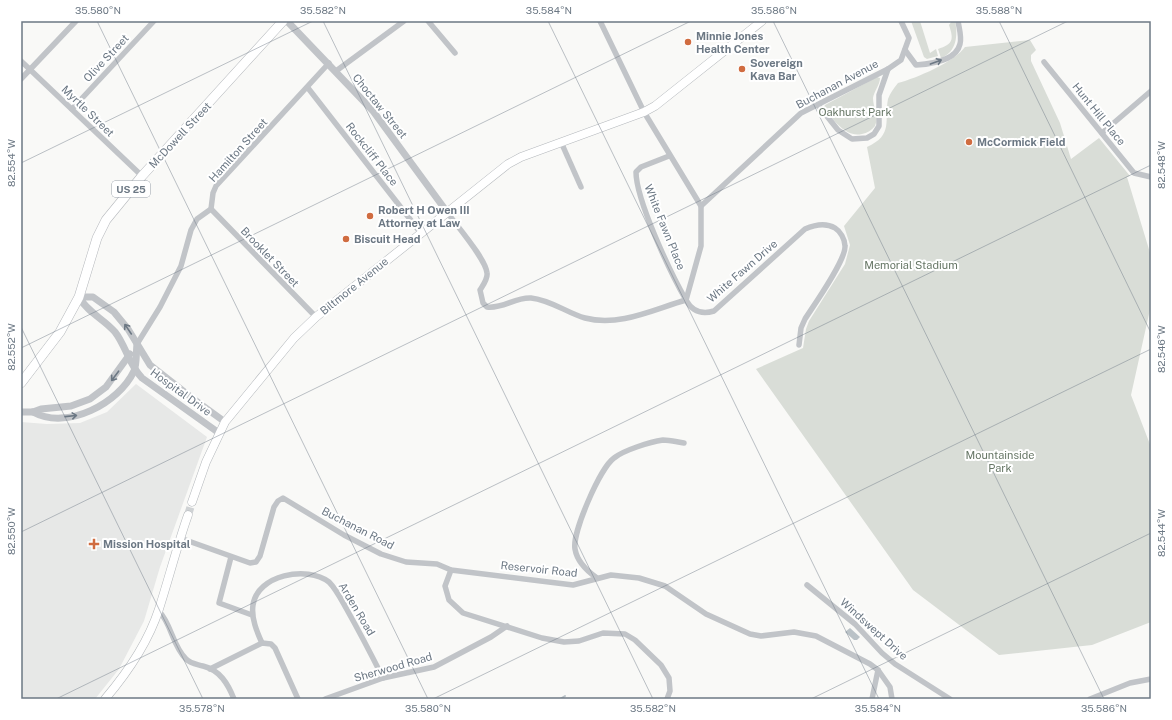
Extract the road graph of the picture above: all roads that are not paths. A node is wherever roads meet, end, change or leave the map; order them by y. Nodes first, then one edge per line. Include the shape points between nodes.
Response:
1 (76, 21) edge
2 (154, 21) edge
3 (283, 21) edge
4 (287, 21) edge
5 (404, 21) edge
6 (428, 21) edge
7 (600, 21) edge
8 (762, 21) edge
9 (901, 21) edge
10 (958, 21) edge
11 (905, 50) junction
12 (455, 53) dead end
13 (21, 61) edge
14 (1044, 62) dead end
15 (330, 64) junction
16 (888, 69) junction
17 (30, 70) junction
18 (336, 71) junction
19 (21, 79) edge
20 (308, 88) junction
21 (1151, 92) edge
22 (818, 105) junction
23 (72, 109) junction
24 (644, 112) junction
25 (1102, 132) junction
26 (561, 142) junction
27 (669, 156) junction
28 (142, 176) junction
29 (1151, 177) edge
30 (581, 187) dead end
31 (701, 206) junction
32 (211, 209) junction
33 (447, 212) junction
34 (420, 232) junction
35 (79, 297) junction
36 (686, 300) junction
37 (316, 317) junction
38 (137, 344) junction
39 (799, 345) dead end
40 (128, 357) junction
41 (135, 369) junction
42 (21, 383) edge
43 (21, 412) edge
44 (33, 412) junction
45 (226, 422) junction
46 (219, 433) junction
47 (684, 443) dead end
48 (192, 502) tunnel mouth
49 (188, 515) tunnel mouth
50 (180, 538) junction
51 (231, 557) junction
52 (451, 570) junction
53 (597, 578) junction
54 (807, 585) dead end
55 (158, 611) junction
56 (252, 615) junction
57 (507, 626) junction
58 (262, 643) junction
59 (210, 669) junction
60 (878, 670) junction
61 (383, 678) junction
62 (1151, 679) edge
63 (105, 699) edge
64 (234, 699) edge
65 (298, 699) edge
66 (325, 699) edge
67 (667, 699) edge
68 (872, 699) edge
69 (892, 699) edge
70 (950, 699) edge
71 (1090, 699) edge

1 - 17 street
2 - 23 street, Olive Street
3 - 28 main road, McDowell Street / US 25
4 - 15 street, Choctaw Street
5 - 18 street
6 - 12 street
7 - 24 street
8 - 24 main road, Biltmore Avenue via 670,95
9 - 11 street via 909,38
11 -> 10 street via 916,65 933,64 953,54 960,44
11 - 16 street, Buchanan Avenue via 901,60
13 - 17 street, Myrtle Street
14 - 25 street, Hunt Hill Place
15 - 18 street, Choctaw Street
15 - 20 street, Hamilton Street
16 - 22 street, Buchanan Avenue
16 - 22 street via 879,95 879,126 874,134 867,138 852,139 838,130
17 - 19 street
17 - 23 street, Myrtle Street
18 - 33 street, Choctaw Street via 374,113
20 - 32 street, Hamilton Street via 216,186
20 - 34 street, Rockcliff Place
21 - 25 street
22 - 31 street, Buchanan Avenue via 801,113
23 - 28 street, Myrtle Street
24 - 26 main road, Biltmore Avenue
24 - 27 street
25 - 29 street, Hunt Hill Place via 1134,173
26 - 30 street
26 - 33 main road, Biltmore Avenue via 508,164
27 - 31 street
27 - 36 street, White Fawn Place via 641,167 636,172 636,181 649,219
28 - 35 main road, McDowell Street / US 25 via 106,220 97,238
31 - 36 street via 701,246
32 - 37 street, Brooklet Street
32 - 38 street via 197,219 190,230 181,266
33 - 34 main road, Biltmore Avenue
33 - 36 street via 486,268 487,279 480,290 483,303 487,307 532,298 544,300 585,318 615,320
34 - 37 main road, Biltmore Avenue
38 -> 35 street, Hospital Drive via 114,312 93,297
35 - 40 street, Hospital Drive via 84,306 114,331
35 - 42 main road, McDowell Street / US 25 via 60,332
36 - 39 street, White Fawn Drive via 695,311 714,311 805,229 814,225 832,226 838,229 845,246 840,263 805,319
37 - 45 main road, Biltmore Avenue via 294,338
38 - 40 street
38 - 41 street
38 - 45 street, Hospital Drive via 150,365
40 - 41 street, Hospital Drive
40 -> 44 street via 106,387 90,399 71,406
44 -> 41 street via 41,417 52,418 84,414 113,396
41 - 46 street, Hospital Drive via 142,378
43 - 44 street
45 - 46 main road, Biltmore Avenue
46 - 48 main road, Biltmore Avenue
47 - 53 street via 664,440 652,442 614,457 605,467 595,483 576,535 575,549 587,571
49 - 50 main road
50 - 51 street
50 - 55 main road
51 - 52 street, Buchanan Road via 250,563 256,562 274,507 283,498 381,554 406,562 437,564
51 - 56 street via 218,603
52 - 53 street, Reservoir Road via 573,585
52 - 57 street via 445,586 449,600 463,613
53 - 60 street, Reservoir Road via 611,575 639,578 665,586 706,614 750,634 760,636 806,632 838,646
54 - 70 street, Windswept Drive via 849,619 891,660
55 - 59 street via 168,622 175,644 186,660
55 - 63 main road via 134,662
56 - 58 street
56 - 61 street, Arden Road via 256,595 268,583 294,575 324,579 336,590
57 - 61 street, Sherwood Road via 434,667
57 - 67 street via 542,638 564,642 580,641 603,633 625,634 661,665 669,678 670,691
58 - 59 street
58 - 65 street via 271,644 274,648
59 - 64 street via 223,678
60 - 68 street
60 - 69 street, Reservoir Road via 890,687
61 - 66 street, Sherwood Road
62 - 71 street via 1130,683

